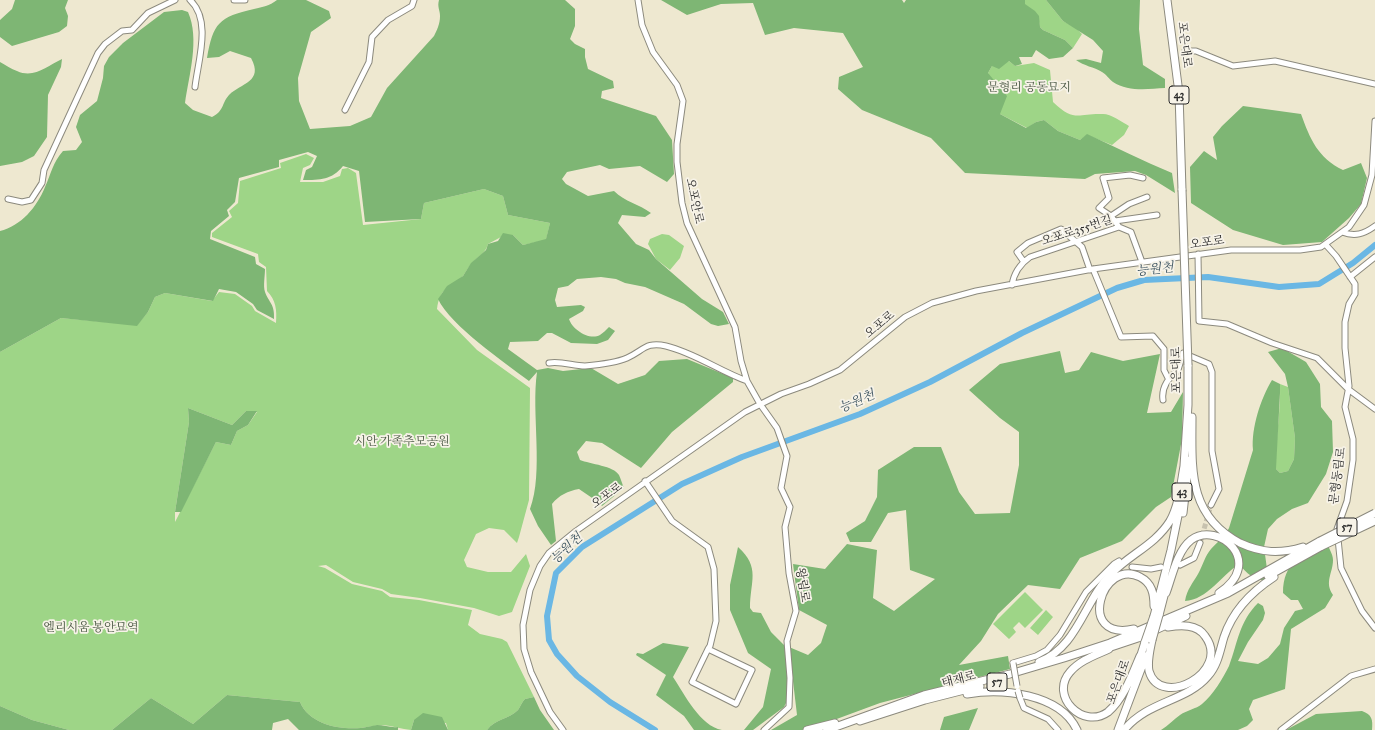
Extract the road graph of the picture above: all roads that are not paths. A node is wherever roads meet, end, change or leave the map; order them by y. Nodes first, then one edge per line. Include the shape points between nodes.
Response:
1 (176, 0) edge
2 (190, 0) edge
3 (234, 0) edge
4 (245, 0) edge
5 (414, 0) edge
6 (638, 0) edge
7 (1167, 0) edge
8 (1172, 0) edge
9 (1185, 51) dead end
10 (1375, 84) edge
11 (195, 87) dead end
12 (346, 110) dead end
13 (1375, 121) edge
14 (1143, 178) dead end
15 (1184, 190) junction
16 (1147, 197) dead end
17 (8, 199) dead end
18 (1157, 215) dead end
19 (1113, 218) junction
20 (1375, 226) edge
21 (1119, 227) junction
22 (1342, 232) junction
23 (1077, 241) junction
24 (1326, 245) junction
25 (1198, 254) junction
26 (1375, 257) edge
27 (1024, 262) junction
28 (1142, 262) junction
29 (1091, 269) junction
30 (1350, 276) junction
31 (1012, 285) junction
32 (549, 362) dead end
33 (1191, 365) junction
34 (1168, 378) junction
35 (747, 381) junction
36 (1348, 389) junction
37 (1163, 400) dead end
38 (760, 404) junction
39 (1375, 409) edge
40 (1192, 412) junction
41 (1185, 461) junction
42 (645, 482) junction
43 (1211, 505) tunnel mouth
44 (1375, 514) edge
45 (1375, 521) edge
46 (1200, 543) tunnel mouth
47 (1321, 543) junction
48 (1303, 557) junction
49 (1119, 562) dead end
50 (1180, 565) dead end
51 (1132, 567) dead end
52 (1161, 567) dead end
53 (1163, 602) junction
54 (1184, 613) junction
55 (1156, 616) junction
56 (1148, 626) junction
57 (1375, 628) edge
58 (1157, 630) junction
59 (1148, 641) junction
60 (1119, 644) junction
61 (708, 649) junction
62 (1140, 656) junction
63 (1375, 669) edge
64 (1010, 674) junction
65 (925, 700) junction
66 (854, 721) junction
67 (563, 730) edge
68 (764, 730) edge
69 (807, 730) edge
70 (827, 730) edge
71 (835, 730) edge
72 (841, 730) edge
73 (1058, 730) edge
74 (1078, 730) edge
75 (1113, 730) edge
76 (1118, 730) edge
77 (1124, 730) edge
78 (1281, 730) edge

1 - 17 street via 148,13 132,30 122,31 105,44 77,97 44,170 42,183 31,200 22,202
2 - 11 street via 198,10 203,28
3 - 4 street
5 - 12 street via 412,6 388,20 372,37 369,62
6 - 35 street, 오포안로 via 642,25 653,52 680,91 683,107 677,153 682,203 696,245 735,327
7 - 15 highway, 포은대로 / 43 via 1179,93
8 - 15 highway, 포은대로 / 43 via 1181,82
9 - 10 street via 1196,51 1233,66 1275,61
13 - 22 street, 오포로 via 1372,175 1367,196 1360,214
14 - 19 street via 1130,175 1103,178 1109,198 1099,208
15 - 33 highway, 43
16 - 19 street via 1129,204
18 - 19 street
19 - 21 street
20 - 22 street via 1356,235
21 - 23 street, 오포로355번길
21 - 28 street, 오포로355번길 via 1131,232
22 - 24 street, 오포로
23 - 27 street, 오포로355번길 via 1052,248
23 - 27 street via 1060,229 1028,242 1017,252
23 - 29 street
24 - 25 street, 오포로 via 1304,250 1242,250
24 - 30 street
25 - 28 street, 오포로
25 - 36 street via 1199,321 1227,324 1317,358
26 - 30 street
27 - 31 street via 1015,272
28 - 29 street, 오포로
29 - 31 street, 오포로
29 - 34 street via 1121,337 1153,336 1164,349 1164,370
30 - 36 street, 문형동림로 via 1356,284 1345,322
31 - 38 street, 오포로 via 952,297 923,306 895,324 840,370
32 - 35 street via 585,366 627,358 650,344 666,346
33 - 40 highway, 포은대로 / 43
33 - 41 highway, 포은대로 / 43
34 - 37 street via 1162,394
34 - 43 street via 1178,370 1182,353 1210,364 1212,451 1219,489
35 - 38 street, 오포안로
36 - 39 street
36 - 57 street, 문형동림로 via 1344,407 1353,439 1353,460 1347,501 1338,529 1341,568 1362,611
38 - 42 street, 오포로 via 734,419
38 - 68 street, 왕림로 via 777,428 787,456 782,488 790,506 786,527 789,573 796,611 787,641 789,707
40 - 47 highway via 1194,482 1201,504 1218,528 1242,544 1268,552 1291,551
40 - 53 highway, 포은대로 / 43 via 1185,499
41 - 55 highway, 포은대로 / 43 via 1181,502
41 - 64 highway via 1174,512 1159,536 1103,582 1064,644 1043,661
42 - 61 street via 672,521 708,547 714,569 716,621
42 - 67 street, 오포로 via 554,549 540,566 530,590 523,625 526,656 544,701
44 - 47 highway, 57, bridge
45 - 47 highway, 57, bridge
46 - 50 street via 1194,558
47 - 48 highway, 57
47 - 54 highway, 57
48 - 58 highway, 57 via 1228,597
48 - 77 highway via 1256,589 1244,601 1227,629 1213,669 1202,682 1188,692 1142,712
49 - 73 street, bridge via 1086,592 1060,635 1047,650 1013,663 1024,708 1048,719
51 - 52 street
53 - 54 highway via 1178,560 1187,544 1204,536 1221,539 1231,546 1238,556 1238,575 1228,587
53 - 55 highway, 포은대로 / 43
54 - 56 highway, 57
55 - 56 highway via 1152,589 1139,576 1119,576 1103,592 1099,606 1105,624 1122,631
55 - 59 highway, 43, bridge
56 - 64 highway, 57 via 1077,654
58 - 59 highway via 1184,625 1201,631 1210,645 1210,659 1200,676 1188,684 1174,687 1157,682 1150,672
58 - 60 highway, 태재로 / 57
59 - 62 highway, 포은대로 / 43
59 - 76 highway, 포은대로 / 43
60 - 62 highway via 1080,663 1067,676 1063,689 1066,701 1080,716 1091,720 1109,712 1126,688
60 - 65 highway, 태재로 / 57 via 1025,675
61 - 61 street via 692,682 736,704 752,670
62 - 75 highway, 포은대로 / 43
63 - 78 street via 1351,676
64 - 66 highway, 태재로 / 57 via 924,695
65 - 66 highway, 태재로 / 57
65 - 74 highway via 991,691 1017,693 1060,710
66 - 69 highway
66 - 70 highway, 태재로 / 57
66 - 71 highway, 태재로 / 57
66 - 72 highway

